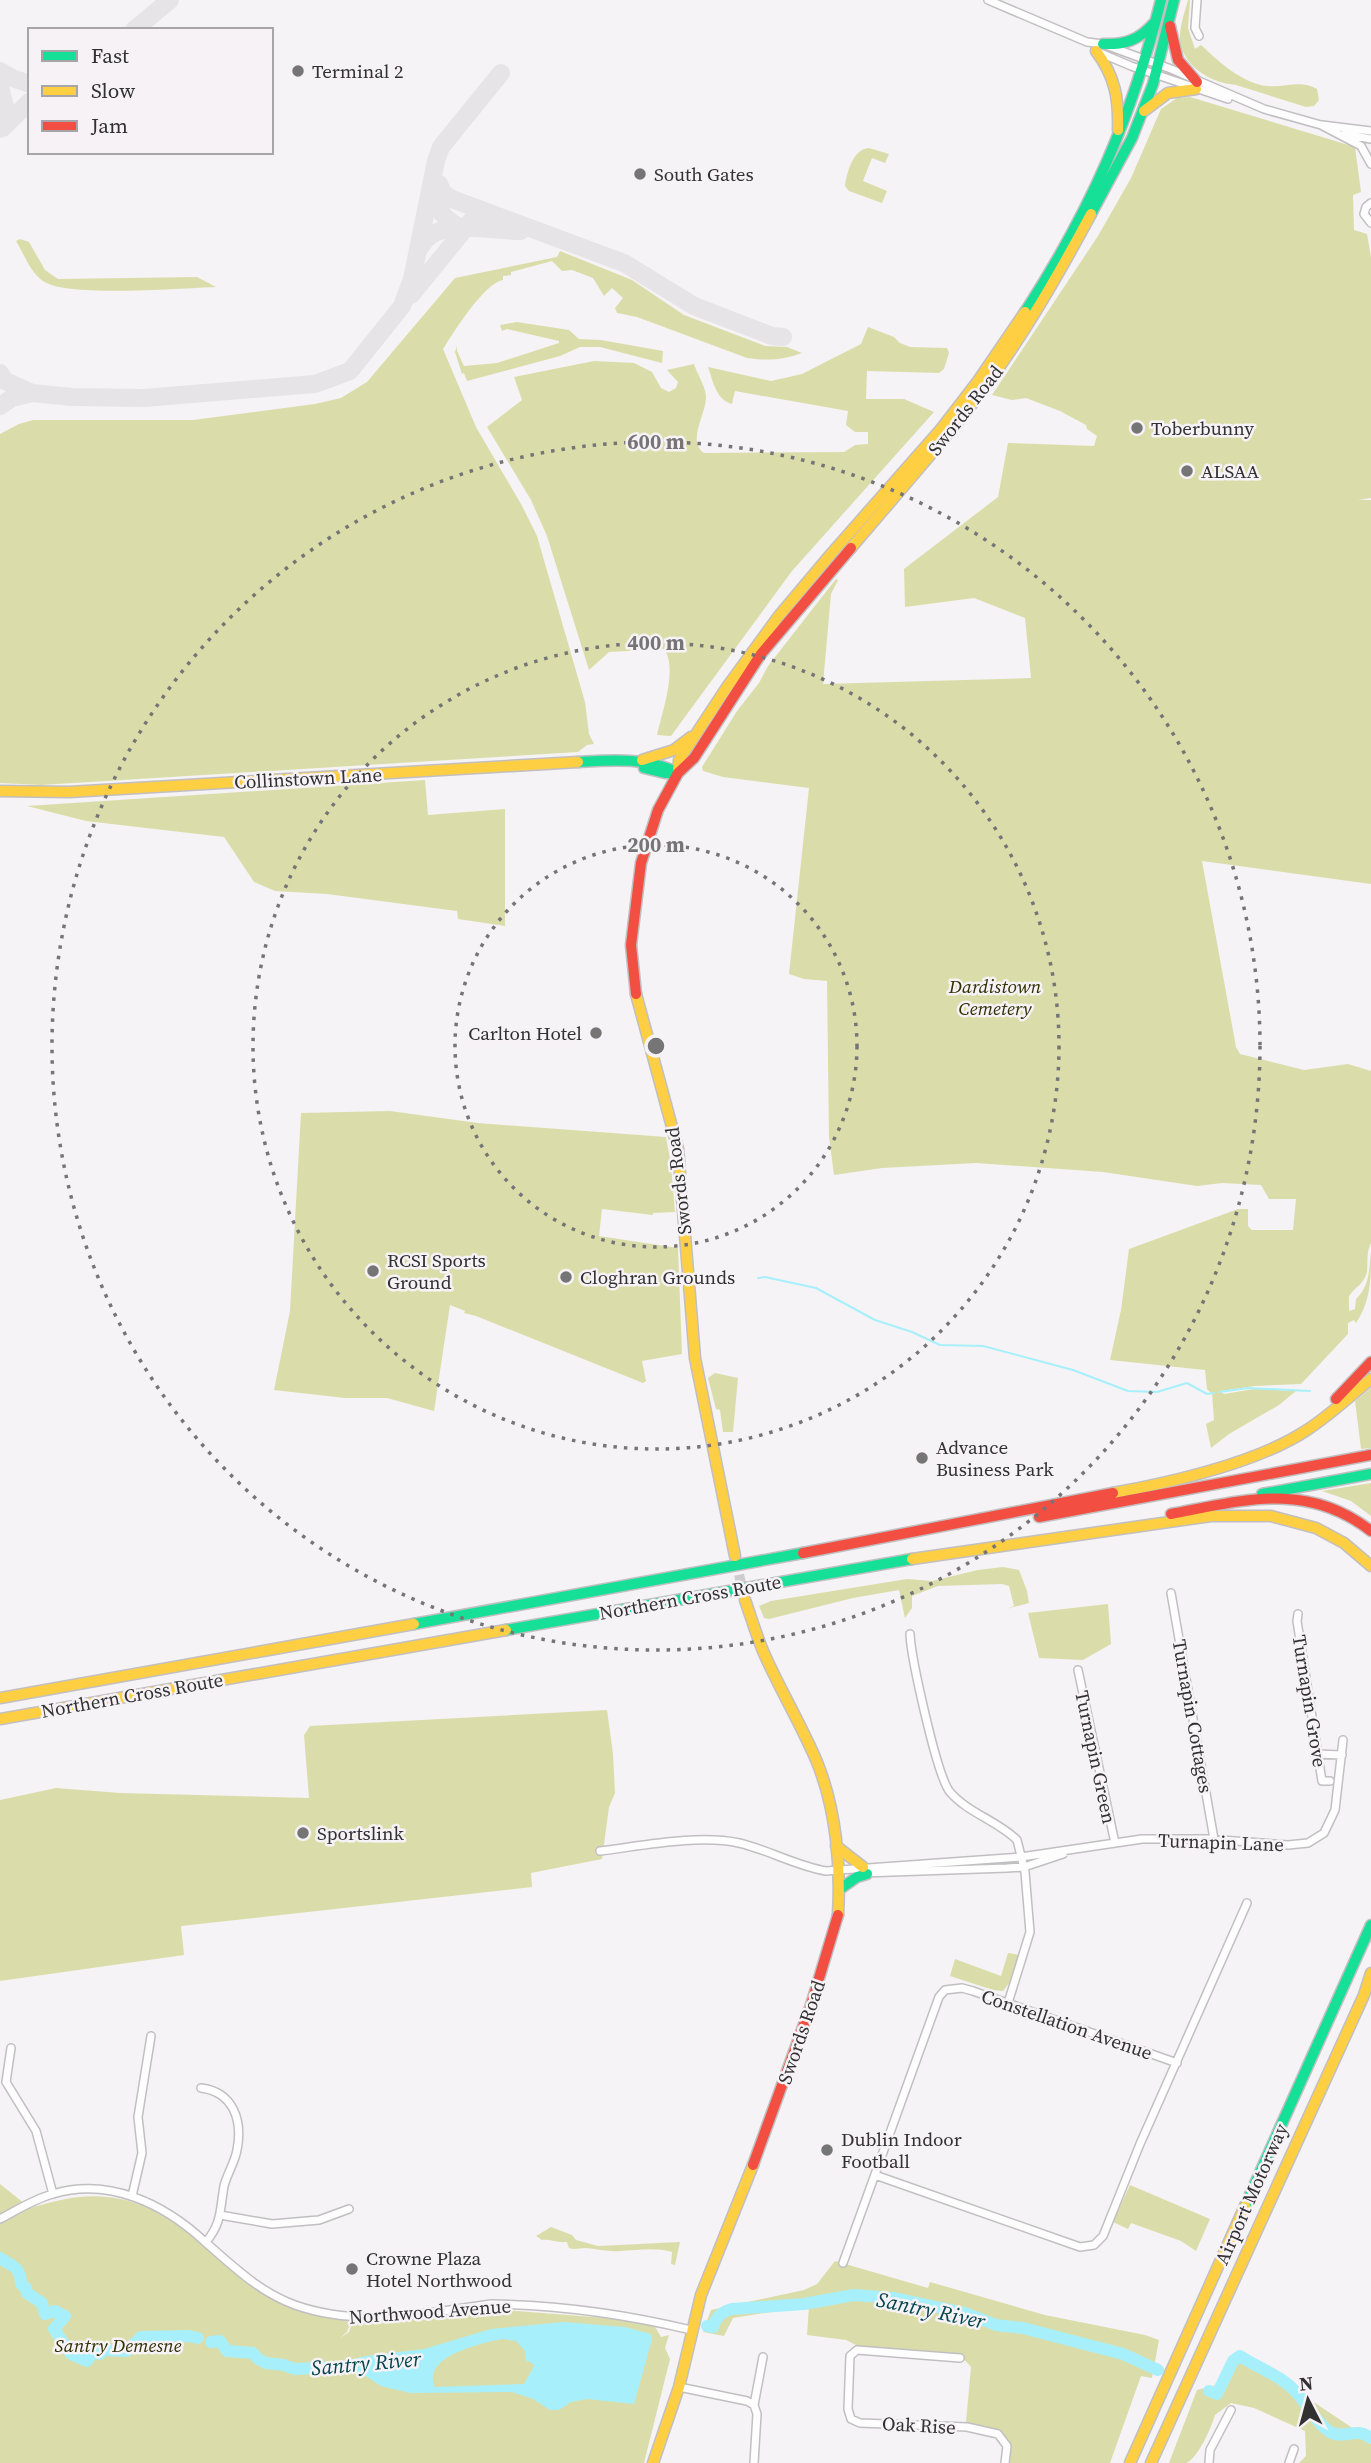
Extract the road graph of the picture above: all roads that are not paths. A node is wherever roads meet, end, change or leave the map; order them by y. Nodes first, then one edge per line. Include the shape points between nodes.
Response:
1 (988, 0) edge
2 (1161, 0) edge
3 (1174, 0) edge
4 (1196, 0) edge
5 (1157, 19) junction
6 (1170, 22) junction
7 (1199, 36) dead end
8 (1100, 47) junction
9 (1144, 65) junction
10 (1157, 70) junction
11 (1197, 85) junction
12 (1143, 112) junction
13 (1321, 125) junction
14 (1371, 131) edge
15 (1336, 132) junction
16 (1118, 138) junction
17 (1371, 139) edge
18 (1371, 164) edge
19 (1371, 203) edge
20 (1371, 223) edge
21 (697, 732) junction
22 (616, 761) junction
23 (639, 761) junction
24 (678, 773) junction
25 (0, 791) edge
26 (1371, 1362) edge
27 (1371, 1379) edge
28 (1371, 1455) edge
29 (1218, 1467) junction
30 (1371, 1474) edge
31 (1196, 1509) junction
32 (1371, 1531) edge
33 (943, 1555) junction
34 (735, 1556) tunnel mouth
35 (748, 1564) junction
36 (1371, 1566) edge
37 (1171, 1593) dead end
38 (745, 1600) tunnel mouth
39 (1298, 1614) dead end
40 (910, 1634) dead end
41 (1078, 1670) dead end
42 (0, 1698) edge
43 (0, 1719) edge
44 (1343, 1740) dead end
45 (1318, 1754) junction
46 (1342, 1755) junction
47 (1330, 1780) dead end
48 (1214, 1839) junction
49 (1115, 1843) junction
50 (836, 1846) junction
51 (1077, 1850) junction
52 (600, 1851) dead end
53 (1021, 1857) junction
54 (1024, 1867) junction
55 (861, 1870) junction
56 (839, 1871) junction
57 (840, 1889) junction
58 (1247, 1902) dead end
59 (1371, 1923) edge
60 (1371, 1973) edge
61 (1371, 1986) edge
62 (1364, 1995) junction
63 (1008, 2003) junction
64 (151, 2036) dead end
65 (11, 2048) dead end
66 (1177, 2063) junction
67 (201, 2088) dead end
68 (875, 2175) junction
69 (52, 2194) junction
70 (132, 2196) junction
71 (349, 2209) dead end
72 (220, 2214) junction
73 (0, 2220) edge
74 (206, 2242) junction
75 (843, 2263) dead end
76 (691, 2330) junction
77 (763, 2357) dead end
78 (960, 2358) dead end
79 (679, 2387) junction
80 (754, 2405) junction
81 (1231, 2410) dead end
82 (1294, 2449) dead end
83 (653, 2463) edge
84 (754, 2463) edge
85 (1005, 2463) edge
86 (1130, 2463) edge
87 (1151, 2463) edge
88 (1209, 2463) edge
89 (1289, 2463) edge

1 - 8 street
2 - 5 main road, Swords Road
3 - 6 main road, Swords Road
4 - 7 street
5 - 8 main road via 1129,44
5 - 9 main road, Swords Road
6 - 10 main road, Swords Road
6 - 11 main road via 1178,60
8 - 9 street
8 - 16 main road via 1116,81
9 - 10 street
9 - 16 main road, Swords Road
10 - 11 street via 1180,72
10 - 12 main road, Swords Road
11 - 12 main road via 1168,93
11 - 13 street
12 - 24 main road, Swords Road via 1075,248 998,368 761,654 694,758
13 - 14 street
13 - 15 street
15 - 17 street
15 - 18 street via 1361,146
16 - 21 main road, Swords Road via 1068,241 993,361 939,432 786,608
19 - 20 street via 1364,214
21 - 23 main road via 674,750
21 - 24 main road, Swords Road via 679,760
22 - 23 main road, Collinstown Lane
22 - 24 main road, Collinstown Lane
22 - 25 main road, Collinstown Lane via 69,792
23 - 24 main road, Collinstown Lane
24 - 34 main road, Swords Road via 658,810 641,863 632,966 639,1010 680,1157 695,1358
26 - 29 main road via 1337,1398 1303,1424
27 - 29 main road via 1307,1430 1258,1456
28 - 35 main road via 1074,1511
29 - 35 main road via 1080,1500
30 - 31 main road
31 - 32 main road via 1267,1500 1315,1501
31 - 33 main road
33 - 36 main road, Northern Cross Route via 1238,1515 1271,1516 1317,1528
33 - 43 main road, Northern Cross Route
35 - 42 main road, Northern Cross Route
37 - 48 street, Turnapin Cottages
38 - 50 main road, Swords Road via 764,1655 817,1763
39 - 45 street, Turnapin Grove
40 - 53 street via 946,1786 1014,1837
41 - 49 street, Turnapin Green
44 - 46 street, Turnapin Lane
45 - 46 street
45 - 47 street, Turnapin Grove via 1322,1781
46 - 48 street, Turnapin Lane via 1335,1810 1317,1839 1288,1845
48 - 49 street, Turnapin Lane
49 - 51 street, Turnapin Lane
50 - 55 main road
50 - 56 main road, Swords Road
51 - 53 street, Turnapin Lane
51 - 54 street, Turnapin Lane
52 - 56 street, Turnapin Lane via 718,1840 815,1869
53 - 54 street
53 - 55 street, Turnapin Lane
54 - 55 street, Turnapin Lane
54 - 63 street via 1030,1932
55 - 56 street, Turnapin Lane
55 - 57 main road
56 - 57 main road, Swords Road
57 - 76 main road, Swords Road via 835,1927 811,2005
58 - 66 street, Constellation Avenue
59 - 86 main road, Airport Motorway
60 - 62 main road, Airport Motorway
61 - 62 main road
62 - 87 main road, Airport Motorway
63 - 66 street, Constellation Avenue
63 - 68 street, Constellation Avenue via 962,1988 945,1990
64 - 70 street via 138,2117 142,2154
65 - 69 street via 6,2082 36,2131
66 - 68 street, Constellation Avenue via 1103,2236 1094,2245 1080,2248
67 - 72 street via 225,2096 237,2124 237,2151
68 - 75 street, Constellation Avenue
69 - 70 street, Northwood Avenue via 85,2190
69 - 73 street, Northwood Avenue
70 - 74 street, Northwood Avenue via 164,2210
71 - 72 street via 319,2220 272,2224
72 - 74 street
74 - 76 street, Northwood Avenue via 271,2294 342,2317 388,2318 510,2304 613,2313
76 - 79 main road, Swords Road
77 - 80 street
78 - 85 street, Oak Rise via 857,2350 850,2356 851,2419 967,2427 998,2434 1007,2446
79 - 80 street
79 - 83 main road, Swords Road
80 - 84 street
81 - 88 street via 1210,2450
82 - 89 street

